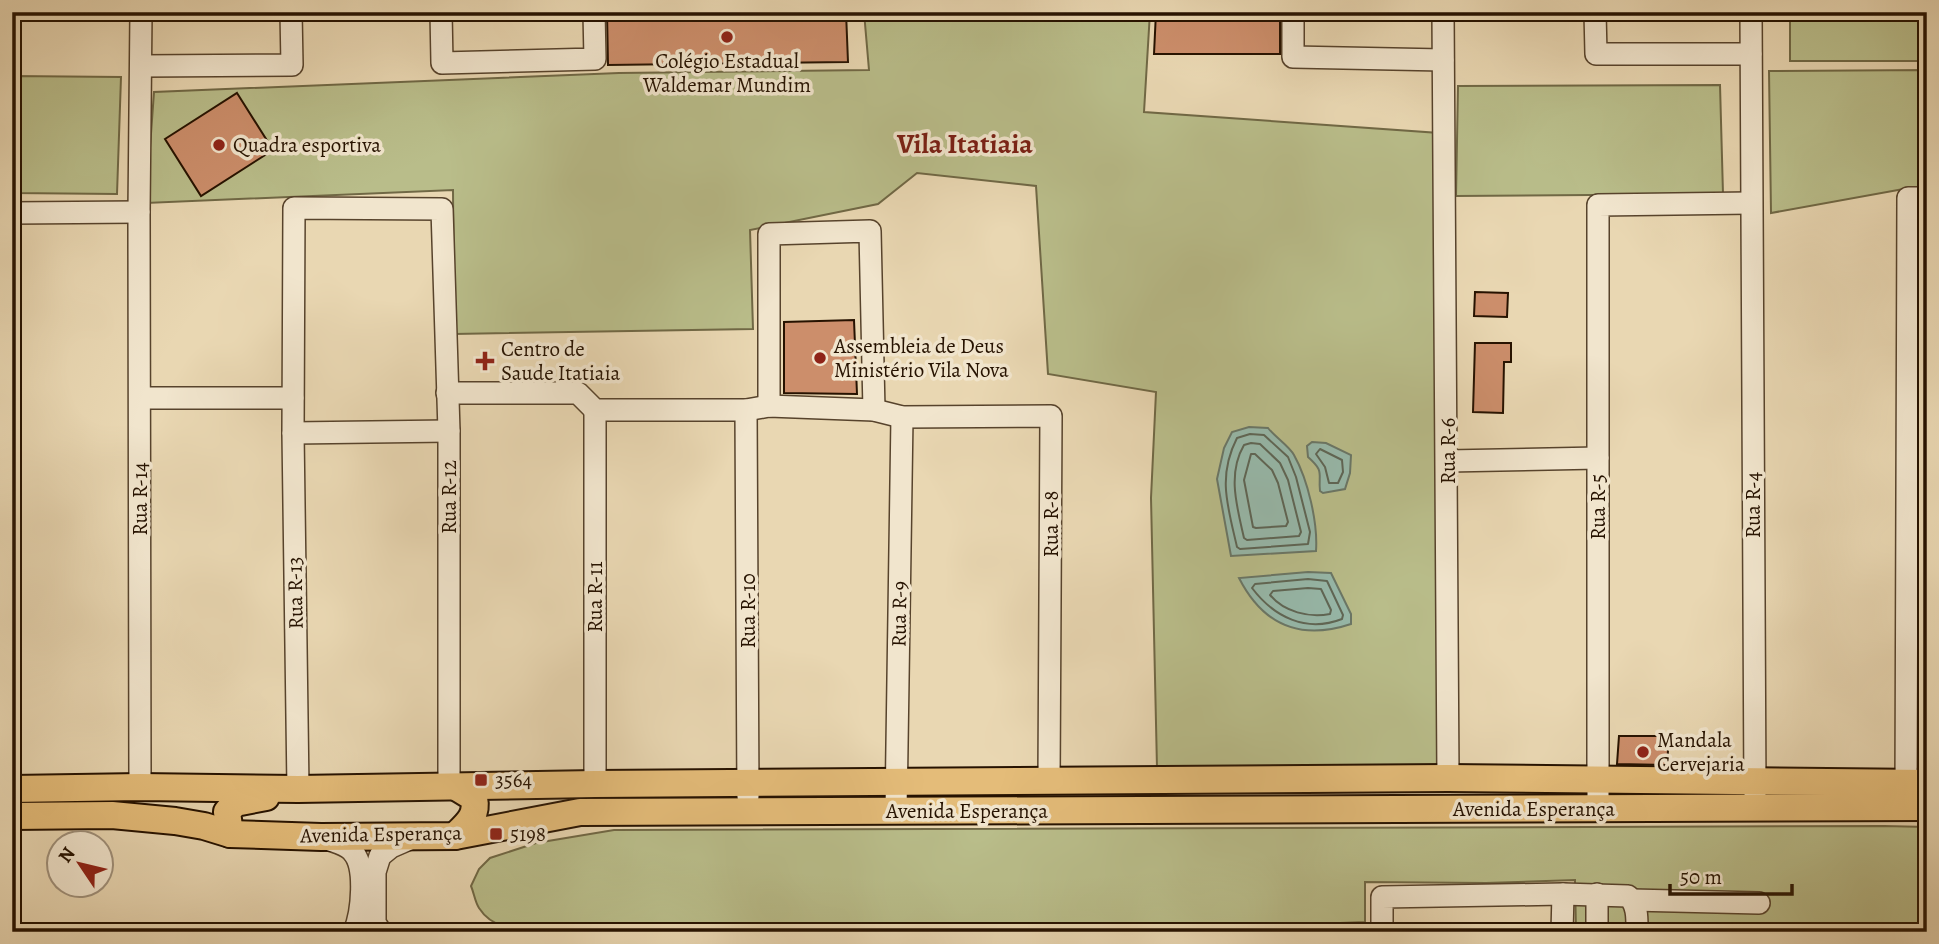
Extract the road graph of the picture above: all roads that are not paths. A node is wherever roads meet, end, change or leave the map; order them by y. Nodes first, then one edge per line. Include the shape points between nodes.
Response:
1 (141, 12) edge
2 (291, 12) edge
3 (441, 12) edge
4 (594, 12) edge
5 (1293, 12) edge
6 (1443, 12) edge
7 (1595, 12) edge
8 (1751, 12) edge
9 (1751, 54) junction
10 (1443, 61) junction
11 (141, 66) junction
12 (1917, 198) edge
13 (1751, 203) junction
14 (442, 209) joint
15 (139, 212) junction
16 (12, 213) edge
17 (447, 393) junction
18 (141, 398) junction
19 (292, 398) junction
20 (769, 406) junction
21 (595, 410) junction
22 (746, 410) junction
23 (874, 410) junction
24 (902, 417) junction
25 (449, 431) junction
26 (293, 433) junction
27 (1598, 458) junction
28 (1448, 461) junction
29 (1448, 778) junction
30 (1598, 780) junction
31 (1049, 781) junction
32 (749, 782) junction
33 (896, 782) junction
34 (595, 784) junction
35 (141, 787) junction
36 (452, 787) junction
37 (12, 789) edge
38 (298, 789) junction
39 (1755, 795) junction
40 (1917, 795) edge
41 (1598, 808) junction
42 (748, 811) junction
43 (896, 811) junction
44 (12, 816) edge
45 (230, 834) junction
46 (418, 835) junction
47 (454, 836) junction
48 (321, 837) junction
49 (1563, 894) junction
50 (1597, 894) junction
51 (1632, 900) junction
52 (1759, 902) dead end
53 (354, 932) edge
54 (380, 932) edge
55 (1382, 932) edge
56 (1562, 932) edge
57 (1597, 932) edge
58 (1637, 932) edge

1 - 11 street, Rua R-14
2 - 11 street via 292,65
3 - 4 street via 442,63 595,59
5 - 10 street via 1293,57
6 - 10 street, Rua R-6
7 - 9 street via 1595,54
8 - 9 street, Rua R-4
9 - 13 street, Rua R-4
10 - 28 street, Rua R-6
11 - 15 street, Rua R-14
12 - 40 street
13 - 27 street, Rua R-5 via 1598,205
13 - 39 street, Rua R-4
14 - 17 street, Rua R-12
14 - 19 street, Rua R-13 via 294,208
15 - 16 street
15 - 18 street, Rua R-14
17 - 21 street via 578,393
17 - 25 street, Rua R-12
18 - 19 street
18 - 35 street, Rua R-14
19 - 26 street, Rua R-13
20 - 22 street
20 - 23 street
20 - 23 street via 769,234 870,231
21 - 22 street
21 - 34 street, Rua R-11
22 - 32 street, Rua R-10
23 - 24 street
24 - 31 street, Rua R-8 via 1051,416
24 - 33 street, Rua R-9
25 - 26 street
25 - 36 street, Rua R-12
26 - 38 street, Rua R-13
27 - 28 street
27 - 30 street, Rua R-5
28 - 29 street, Rua R-6
29 - 30 main road, Avenida Esperança
29 - 31 main road, Avenida Esperança
30 - 39 main road, Avenida Esperança
30 - 41 street, Rua R-5
31 - 33 main road, Avenida Esperança
32 - 33 main road, Avenida Esperança
32 - 34 main road, Avenida Esperança
32 - 42 street, Rua R-10
33 - 43 street, Rua R-9
34 - 36 main road, Avenida Esperança
35 - 37 main road, Avenida Esperança
35 - 38 main road, Avenida Esperança
36 - 38 main road, Avenida Esperança
36 - 47 main road via 474,798 476,809 472,820
38 - 45 main road via 235,803 227,812
39 - 40 main road, Avenida Esperança
39 - 41 main road, Avenida Esperança
41 - 43 main road, Avenida Esperança
42 - 43 main road, Avenida Esperança
42 - 47 main road, Avenida Esperança via 580,812
44 - 45 main road, Avenida Esperança via 112,815 185,822
45 - 48 main road, Avenida Esperança
46 - 47 main road, Avenida Esperança
46 - 48 main road, Avenida Esperança
46 - 54 street via 380,856 375,872 375,922
48 - 53 street via 351,850 361,863 360,918
49 - 50 street
49 - 55 street via 1382,897
49 - 56 street
50 - 51 street via 1620,894
50 - 57 street
51 - 52 street
51 - 58 street

